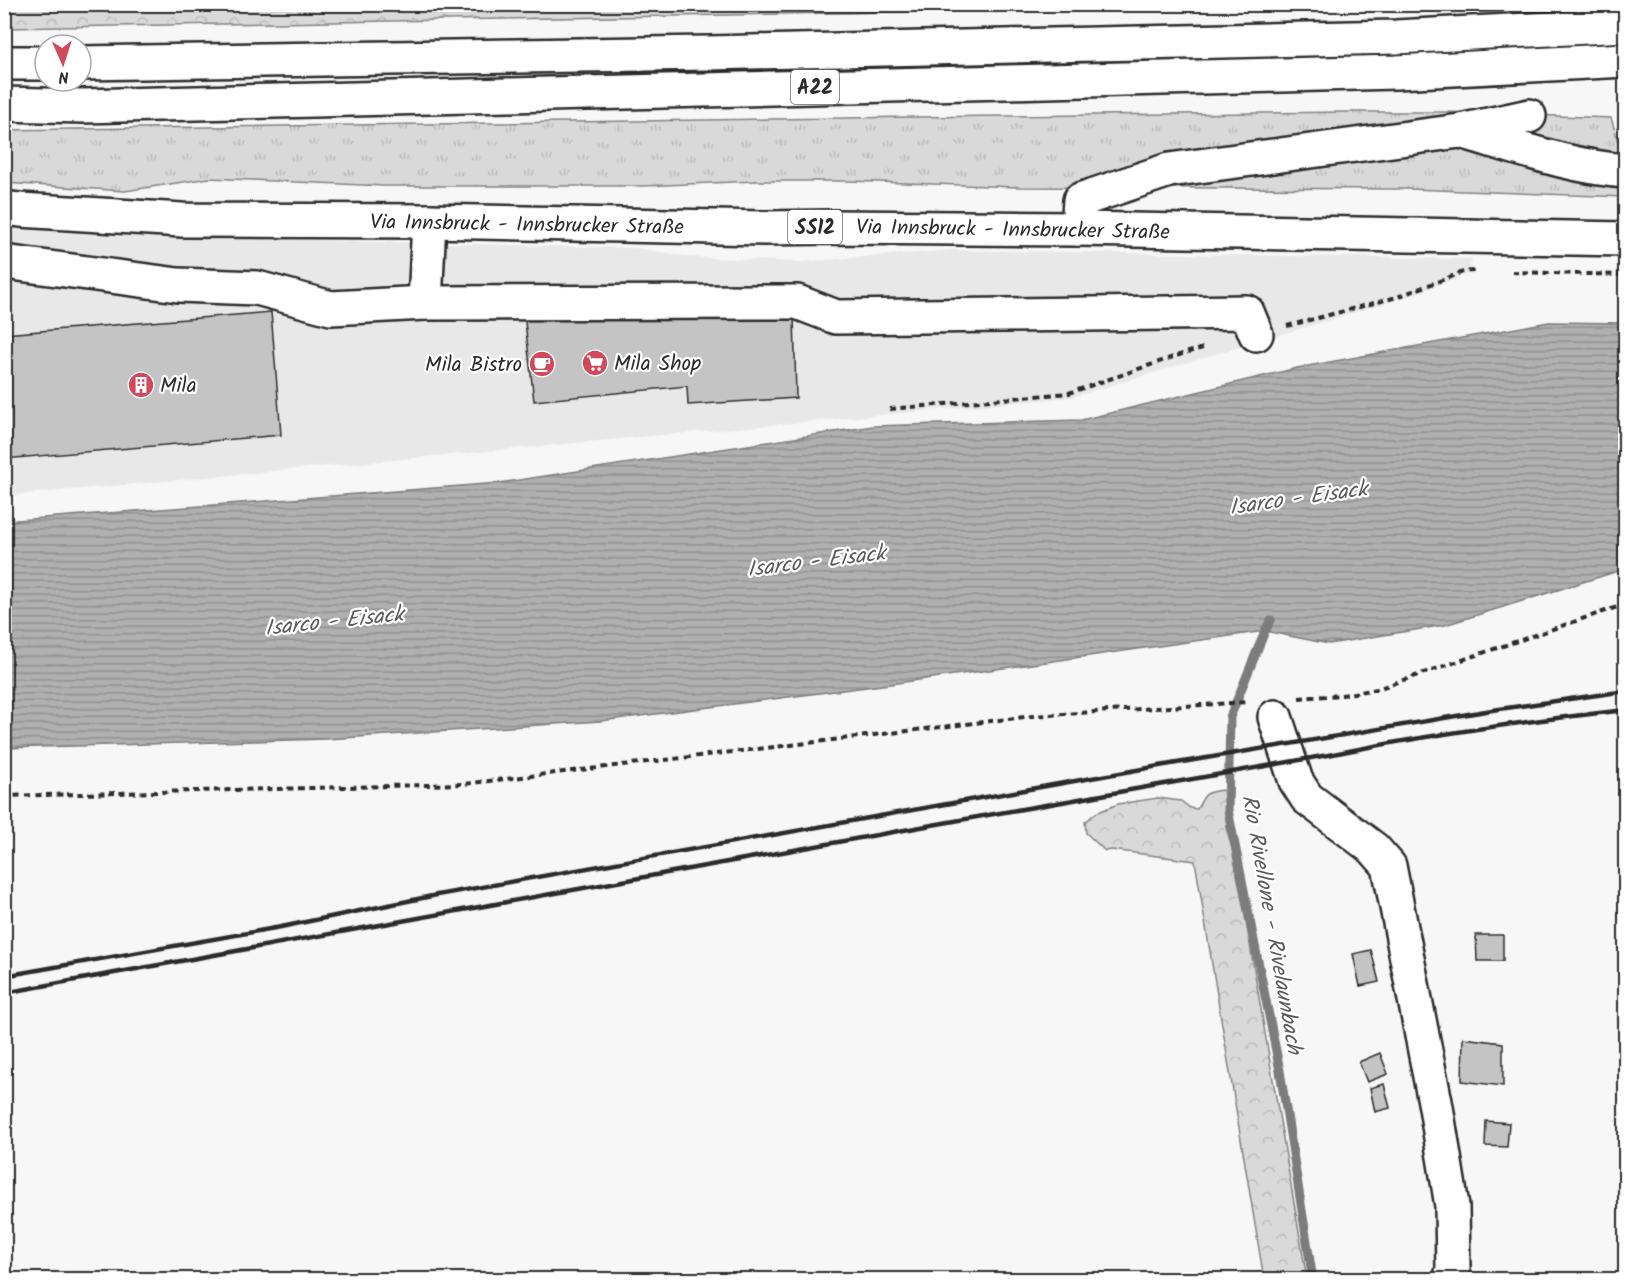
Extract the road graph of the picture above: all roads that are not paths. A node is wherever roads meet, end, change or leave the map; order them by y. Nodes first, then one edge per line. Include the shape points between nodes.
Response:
1 (1626, 25) edge
2 (1626, 60) edge
3 (4, 63) edge
4 (33, 63) edge
5 (93, 63) edge
6 (4, 104) edge
7 (1529, 116) dead end
8 (1460, 131) junction
9 (1626, 171) edge
10 (4, 208) edge
11 (429, 221) junction
12 (1078, 229) junction
13 (1626, 239) edge
14 (4, 262) edge
15 (425, 303) junction
16 (1256, 334) dead end
17 (1275, 717) dead end
18 (1450, 1280) edge

1 - 5 main road, A22 via 1396,37
2 - 6 main road, A22 via 1396,72 83,106
3 - 4 main road
7 - 8 main road
8 - 9 main road via 1553,158
8 - 12 main road via 1169,170 1080,200
10 - 11 main road, Via Innsbruck - Innsbrucker Straße / SS12 via 182,220
11 - 12 main road, Via Innsbruck - Innsbrucker Straße / SS12
11 - 15 main road
12 - 13 main road, Via Innsbruck - Innsbrucker Straße / SS12
14 - 15 main road via 178,285 257,288 331,308
15 - 16 main road via 797,302 836,317 1247,312
17 - 18 main road via 1296,781 1307,798 1374,849 1389,866 1452,1206

